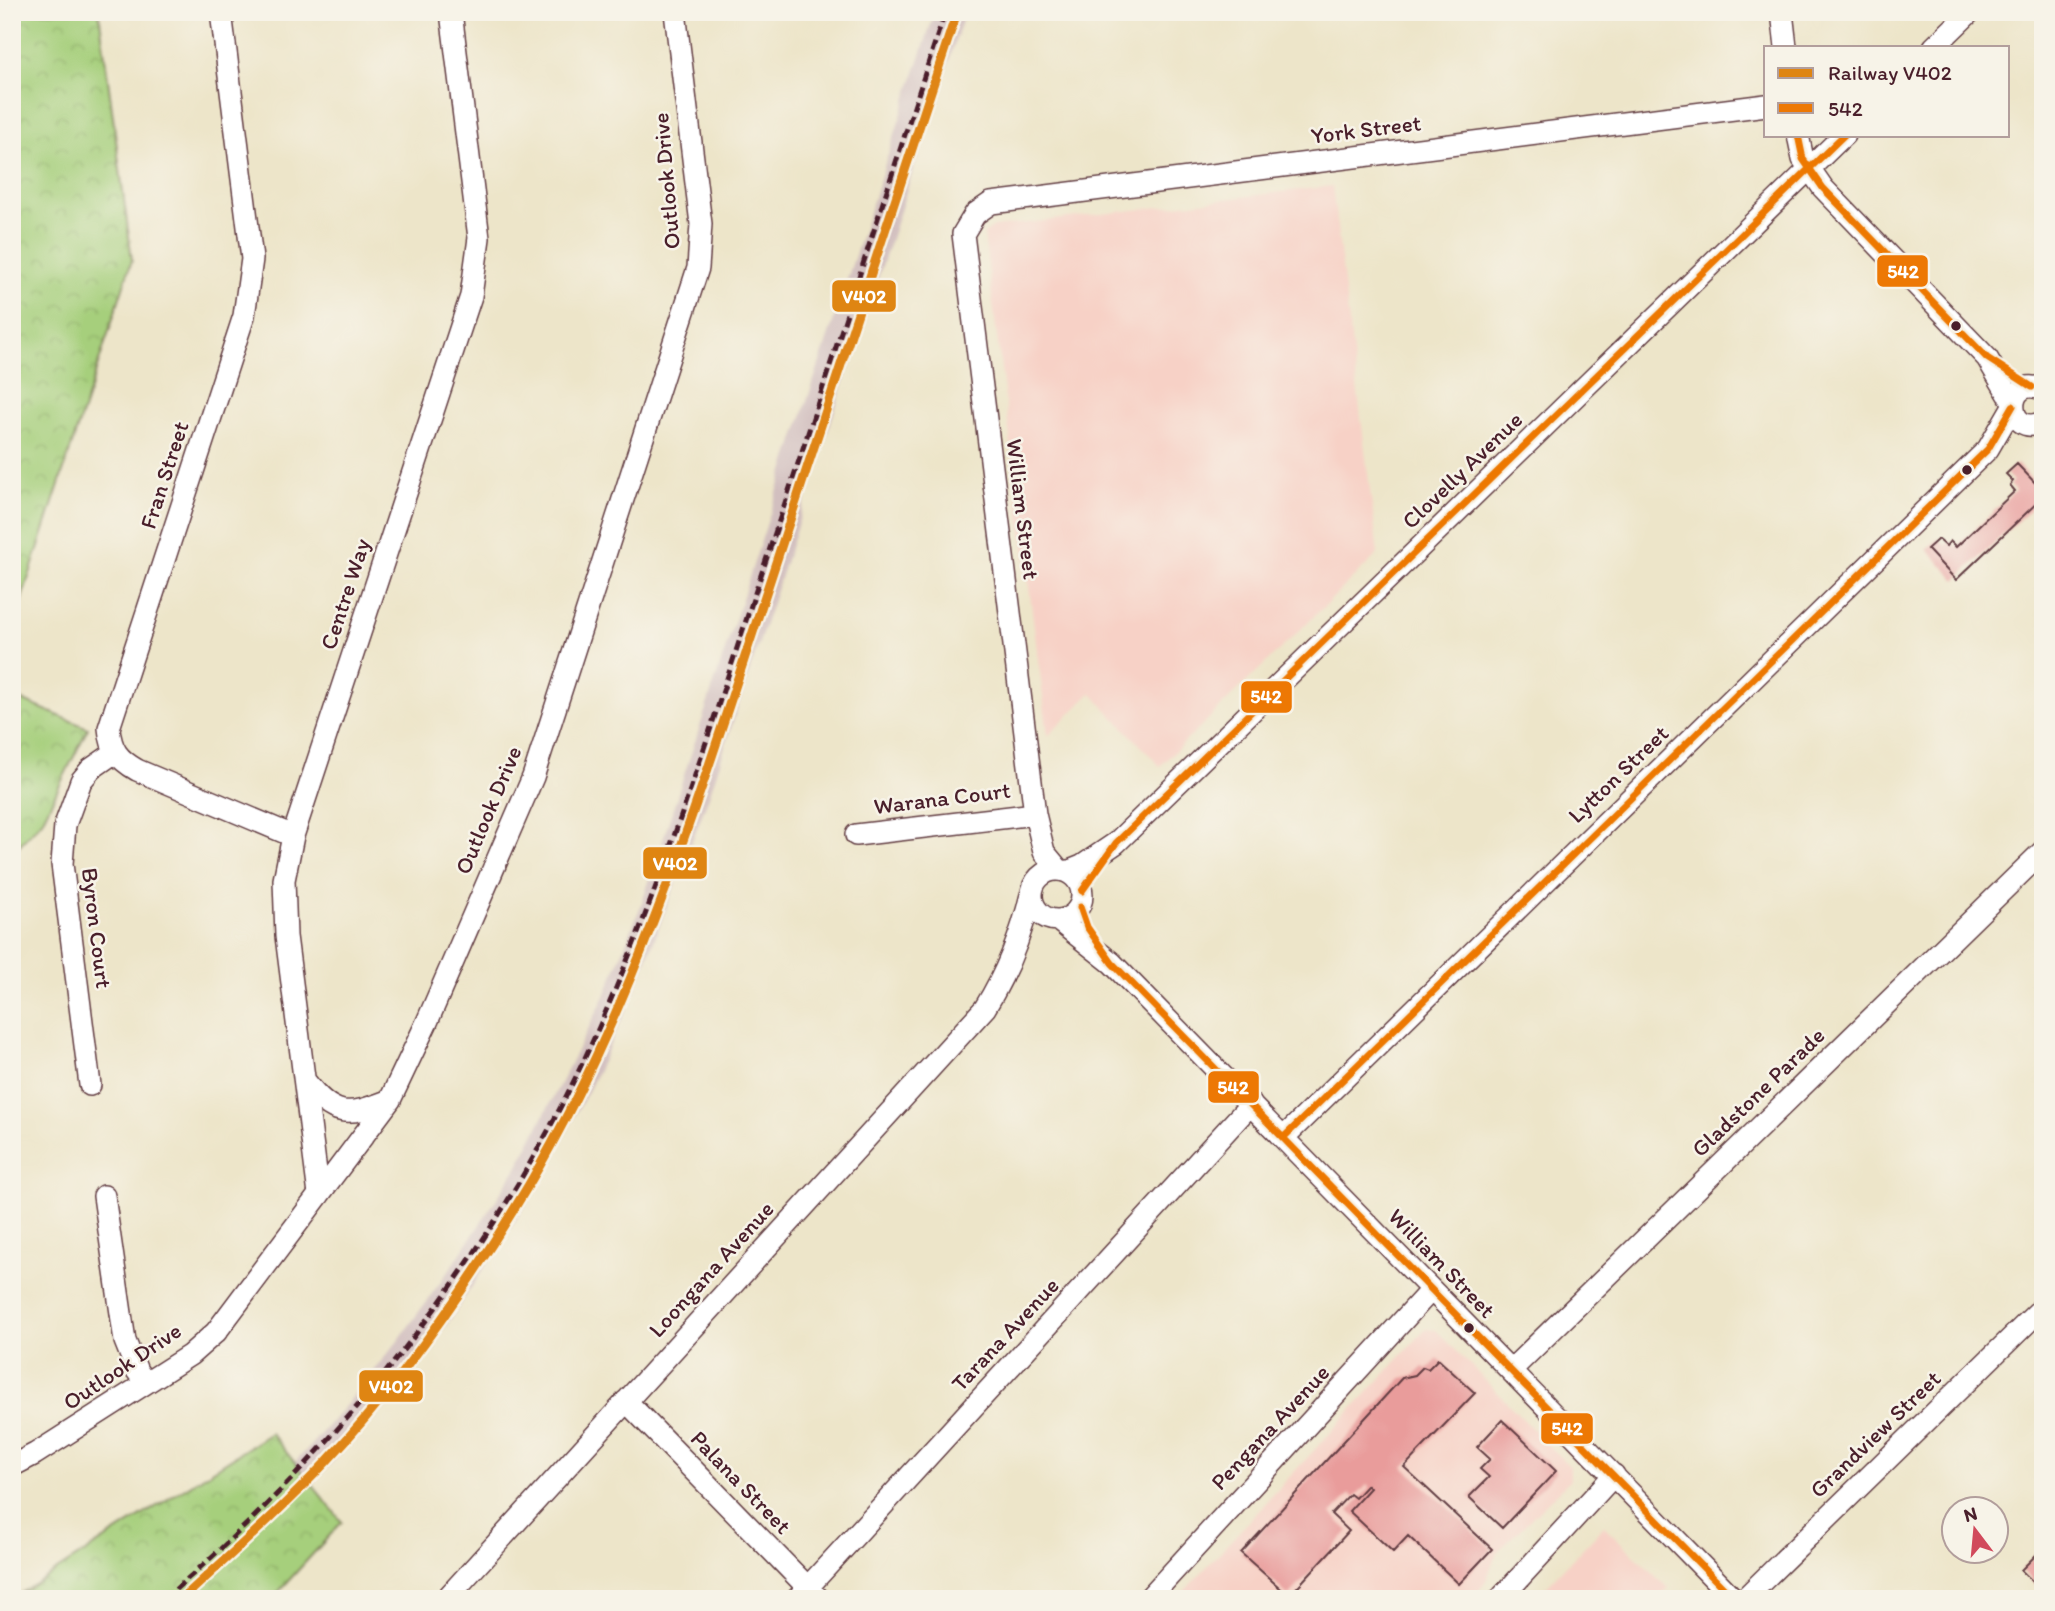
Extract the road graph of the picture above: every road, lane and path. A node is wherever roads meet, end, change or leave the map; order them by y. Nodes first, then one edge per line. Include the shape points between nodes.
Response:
1 (221, 12) edge
2 (451, 12) edge
3 (675, 12) edge
4 (1782, 12) edge
5 (1970, 12) edge
6 (1786, 46) edge
7 (1935, 46) edge
8 (1764, 105) edge
9 (1798, 136) edge
10 (1843, 136) edge
11 (1808, 170) junction
12 (975, 214) joint
13 (1987, 358) junction
14 (2038, 387) edge
15 (2013, 404) junction
16 (2039, 425) edge
17 (1987, 449) junction
18 (114, 753) junction
19 (1035, 814) junction
20 (856, 835) dead end
21 (293, 836) junction
22 (1116, 843) junction
23 (2043, 851) edge
24 (1063, 871) junction
25 (1032, 891) junction
26 (1081, 899) junction
27 (1055, 921) junction
28 (1112, 963) junction
29 (1008, 970) junction
30 (305, 1081) junction
31 (90, 1085) dead end
32 (390, 1100) junction
33 (1251, 1104) junction
34 (1284, 1137) junction
35 (319, 1195) junction
36 (104, 1196) dead end
37 (1431, 1290) junction
38 (2043, 1307) edge
39 (1511, 1370) junction
40 (146, 1383) junction
41 (626, 1401) junction
42 (12, 1466) edge
43 (1614, 1475) junction
44 (807, 1595) edge
45 (446, 1599) edge
46 (1148, 1599) edge
47 (1500, 1599) edge
48 (1734, 1599) edge
49 (1744, 1599) edge

1 - 18 street, Fran Street via 253,259 249,290 109,727
2 - 21 street, Centre Way via 479,238 476,271
3 - 32 street, Outlook Drive via 701,224 698,268 533,777
4 - 6 street
5 - 7 street
8 - 12 street, York Street via 991,203
9 - 11 street
10 - 11 street, Clovelly Avenue
11 - 13 street
11 - 22 street, Clovelly Avenue
12 - 19 street, William Street via 963,234
13 - 14 street
13 - 15 street
14 - 15 street via 2022,389
15 - 16 street via 2016,418
15 - 17 street, Lytton Street
16 - 17 street, Lytton Street
17 - 34 street, Lytton Street
18 - 21 street via 137,770
18 - 31 street, Byron Court via 80,781 65,825 62,864
19 - 20 street, Warana Court
19 - 24 street, William Street via 1044,852
19 - 25 street, William Street
21 - 30 street, Centre Way via 284,880 286,936
22 - 24 street, Clovelly Avenue via 1082,866
22 - 26 street, Clovelly Avenue
23 - 39 street, Gladstone Parade
24 - 25 street via 1043,874
24 - 26 street via 1074,876
25 - 27 street via 1037,911
25 - 29 street, Loongana Avenue
26 - 27 street via 1075,914
26 - 28 street, William Street via 1087,927
27 - 28 street, William Street
27 - 29 street, Loongana Avenue via 1027,941
28 - 33 street, William Street
29 - 41 street, Loongana Avenue via 985,1008
30 - 32 street via 332,1109 357,1111
30 - 35 street, Centre Way
32 - 35 street, Outlook Drive
33 - 34 street, William Street
33 - 44 street, Tarana Avenue
34 - 37 street, William Street
35 - 40 street, Outlook Drive via 216,1332
36 - 40 street via 125,1341
37 - 39 street, William Street
37 - 46 street, Pengana Avenue
38 - 49 street, Grandview Street
39 - 43 street, William Street
40 - 42 street, Outlook Drive
41 - 44 street, Palana Street
41 - 45 street, Loongana Avenue
43 - 47 street
43 - 48 street, William Street

